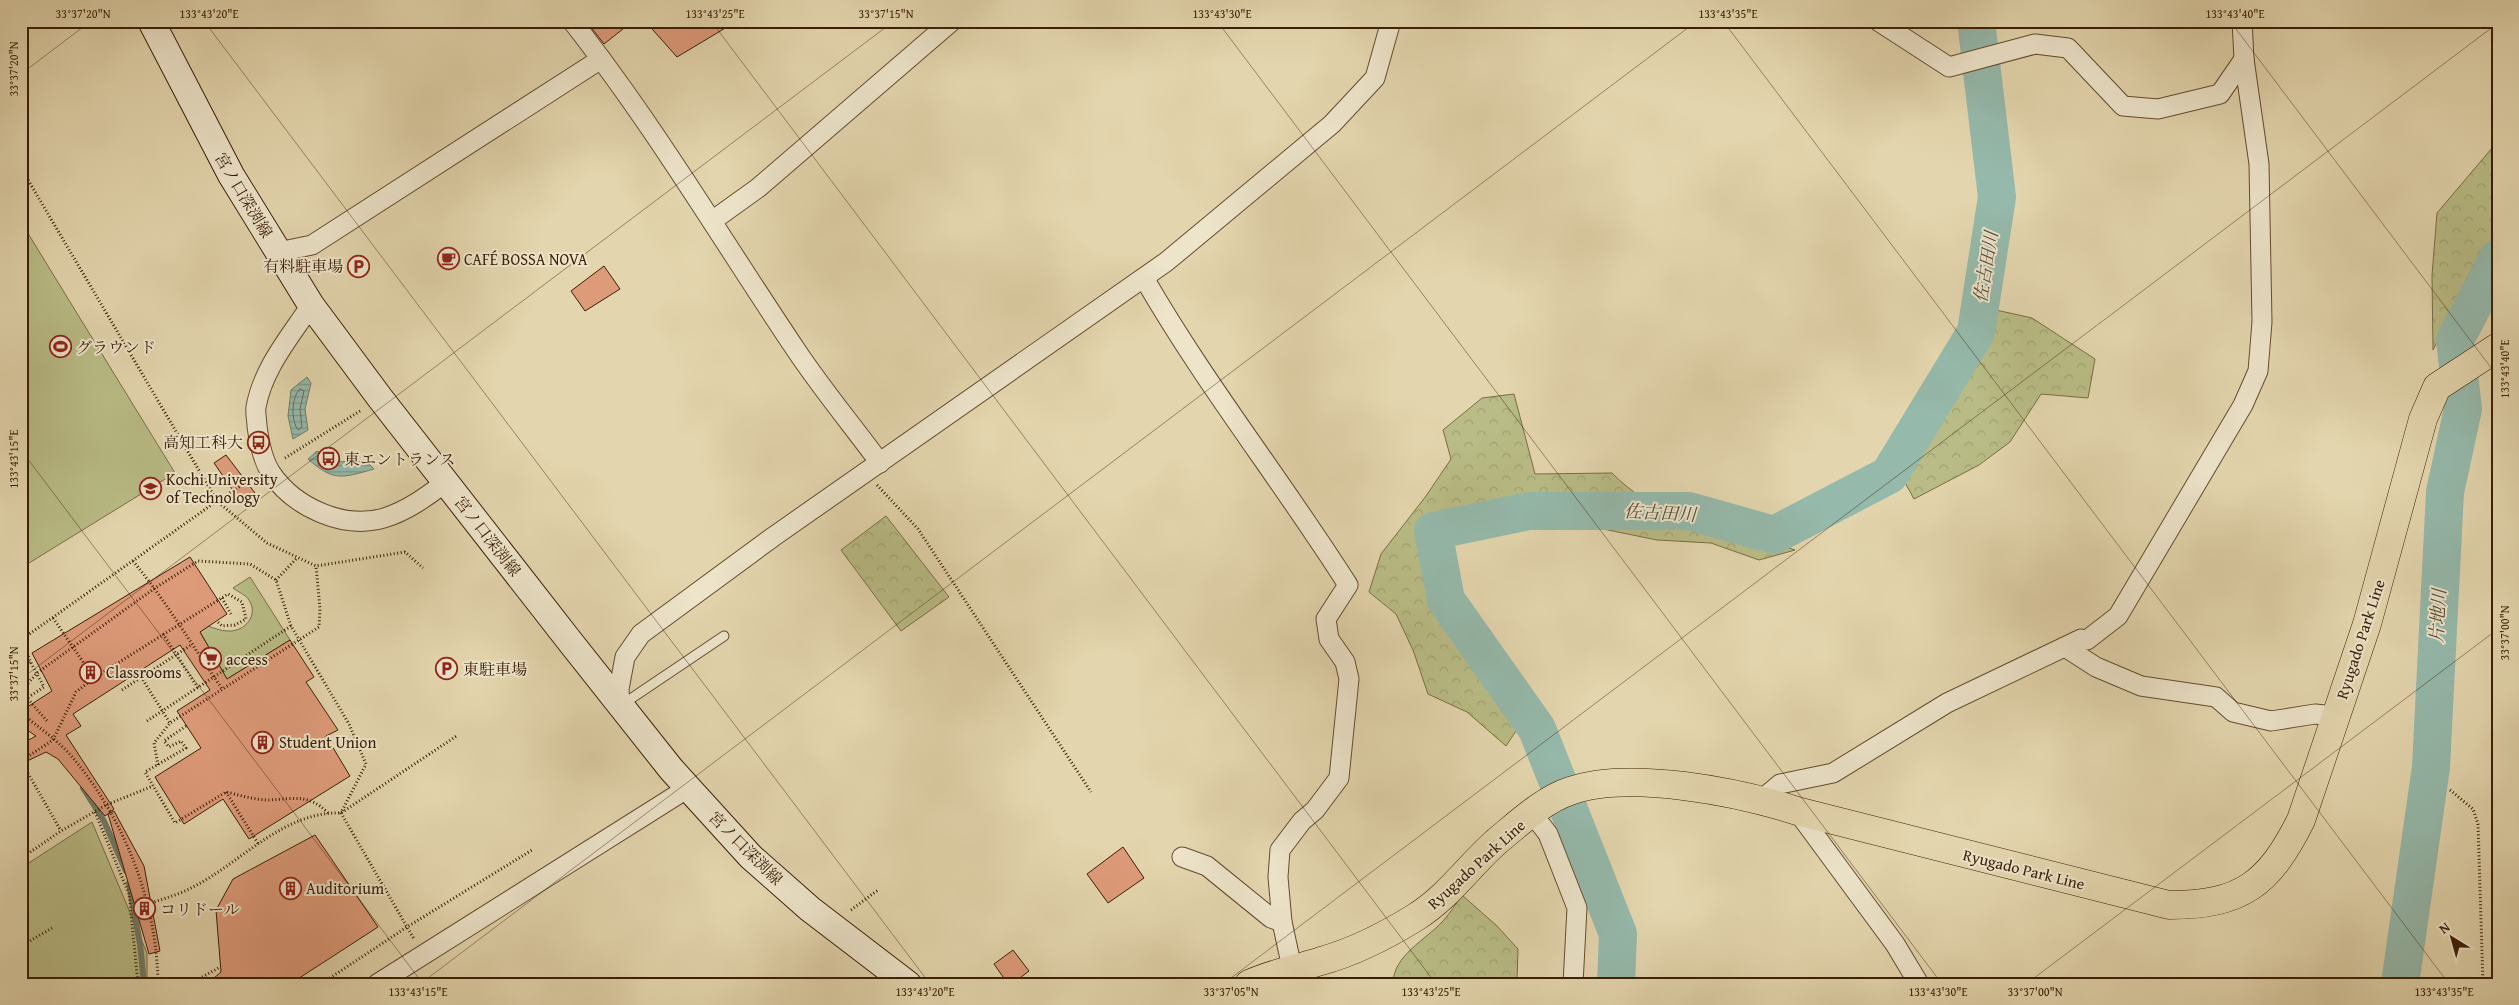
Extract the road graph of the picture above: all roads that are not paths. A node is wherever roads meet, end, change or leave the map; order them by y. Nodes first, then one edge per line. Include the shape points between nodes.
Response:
1 (151, 21) edge
2 (572, 21) edge
3 (952, 21) edge
4 (1391, 21) edge
5 (1878, 21) edge
6 (2242, 21) edge
7 (601, 58) junction
8 (2244, 59) junction
9 (712, 221) junction
10 (278, 252) junction
11 (1144, 278) junction
12 (312, 305) junction
13 (2490, 355) edge
14 (873, 468) junction
15 (446, 482) junction
16 (724, 636) dead end
17 (2065, 647) junction
18 (620, 705) junction
19 (2334, 716) junction
20 (688, 788) junction
21 (1761, 800) junction
22 (1540, 808) junction
23 (1797, 812) junction
24 (1182, 857) dead end
25 (1282, 922) junction
26 (1292, 968) junction
27 (377, 984) edge
28 (908, 984) edge
29 (1249, 984) edge
30 (1573, 984) edge
31 (1919, 984) edge

1 - 10 main road, 宮ノ口深渕線 via 208,134
2 - 7 street
3 - 9 street via 758,188
4 - 11 street via 1375,78 1332,124
5 - 8 street via 1950,67 2034,44 2068,48 2124,106 2158,110 2220,94
6 - 8 street
7 - 9 street
7 - 10 street via 312,246
8 - 17 street via 2259,164 2262,322 2258,372 2243,405 2118,616 2087,640 2081,639
9 - 14 street
10 - 12 main road, 宮ノ口深渕線
11 - 14 street
11 - 25 street via 1173,329 1348,585 1326,619 1329,639 1345,662 1348,679 1340,778 1280,850 1278,877
12 - 15 main road, 宮ノ口深渕線
12 - 15 street via 262,380 256,410 259,445 269,468 284,488 317,513 352,521 383,519 416,504
13 - 19 main road, Ryugado Park Line via 2437,387 2423,419 2367,624
14 - 18 street via 641,634 625,656 619,689
15 - 18 main road, 宮ノ口深渕線
16 - 18 lane
17 - 19 street via 2096,667 2141,686 2216,698 2233,712 2271,721 2315,714
17 - 21 street via 1948,703 1833,773 1780,784
18 - 20 main road, 宮ノ口深渕線
19 - 23 main road, Ryugado Park Line via 2301,820 2287,849 2275,866 2247,889 2232,898 2206,904 2169,905
20 - 27 street
20 - 28 main road, 宮ノ口深渕線 via 751,857 810,909
21 - 22 main road, Ryugado Park Line via 1712,790 1613,782 1570,791
21 - 23 main road, Ryugado Park Line
22 - 26 main road, Ryugado Park Line via 1495,844 1442,898 1417,916 1350,952
22 - 30 street via 1578,908
23 - 31 street via 1895,944
24 - 25 street via 1207,866 1271,918
25 - 26 street
26 - 29 main road, Ryugado Park Line

